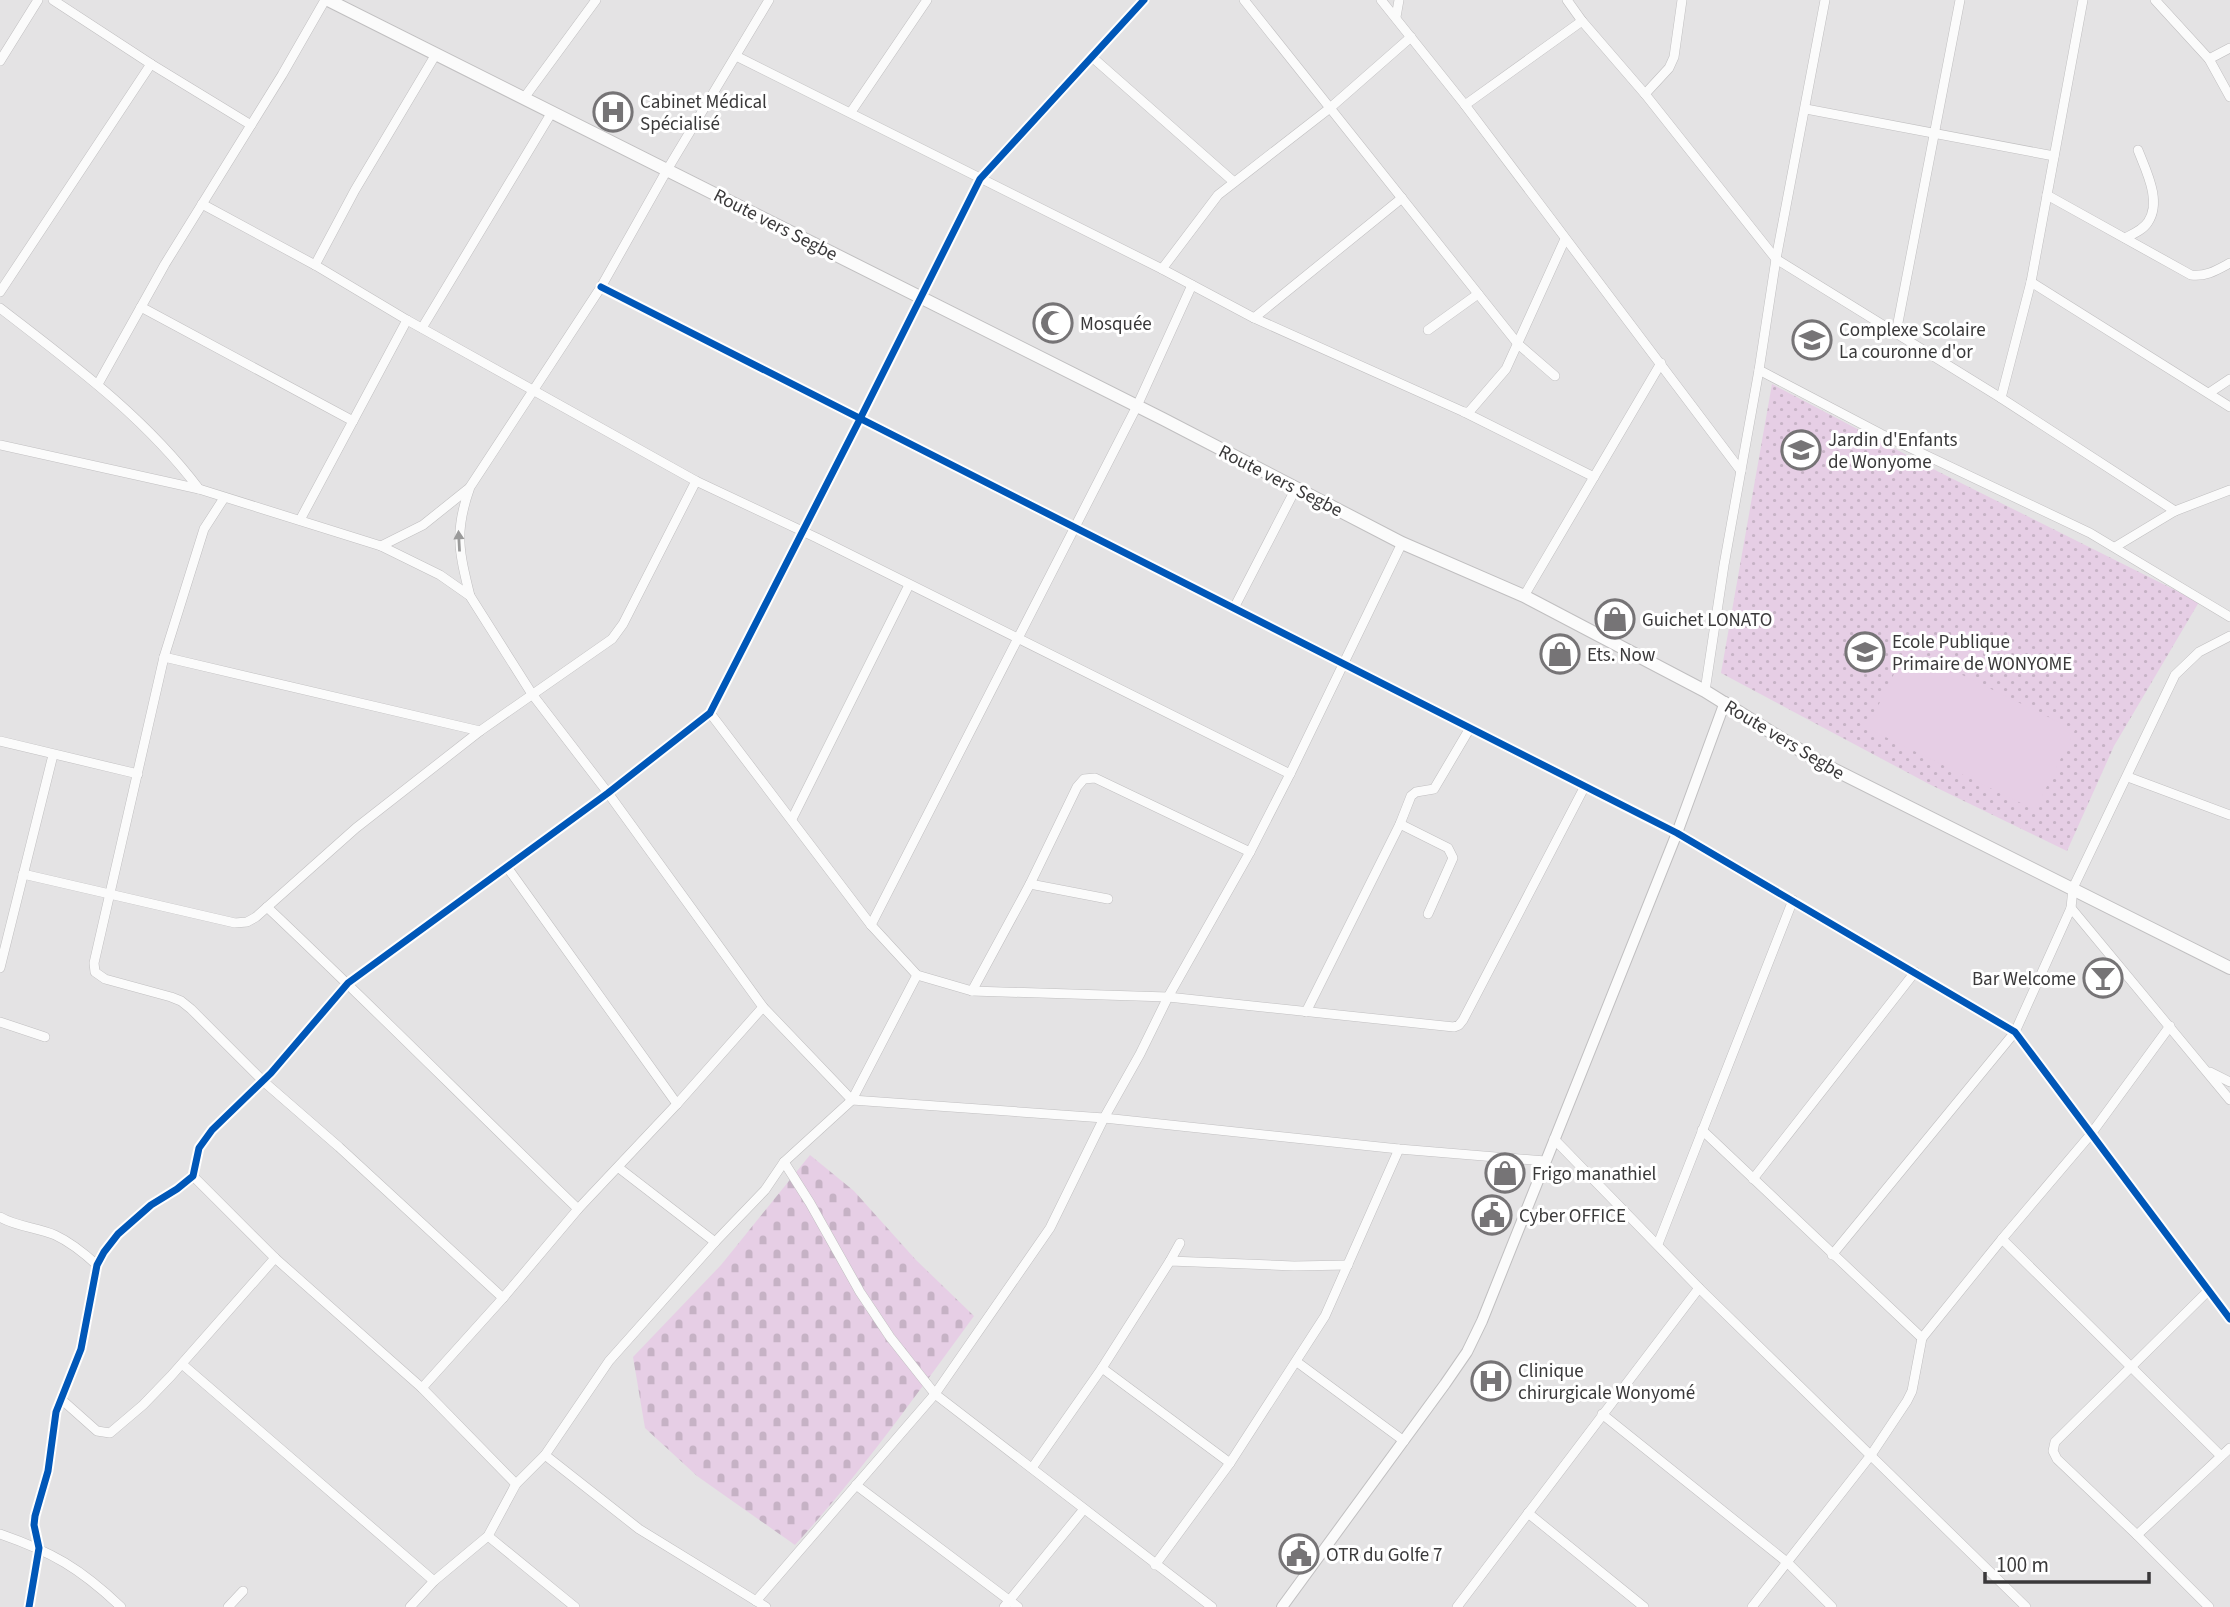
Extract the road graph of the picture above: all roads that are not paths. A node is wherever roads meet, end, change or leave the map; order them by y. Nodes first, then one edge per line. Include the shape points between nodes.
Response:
1 (38, 0) edge
2 (53, 0) edge
3 (327, 0) edge
4 (596, 0) edge
5 (769, 0) edge
6 (927, 0) edge
7 (1144, 0) edge
8 (1244, 0) edge
9 (1381, 0) edge
10 (1399, 0) edge
11 (1567, 0) edge
12 (1682, 0) edge
13 (1825, 0) edge
14 (1960, 0) edge
15 (2084, 0) edge
16 (2155, 0) edge
17 (1396, 18) junction
18 (1582, 21) junction
19 (1411, 37) junction
20 (0, 40) edge
21 (10, 46) junction
22 (2230, 48) edge
23 (436, 54) junction
24 (736, 55) junction
25 (1093, 57) junction
26 (2209, 59) junction
27 (0, 61) edge
28 (151, 64) junction
29 (1645, 94) junction
30 (2230, 97) edge
31 (524, 98) junction
32 (1465, 105) junction
33 (1330, 108) junction
34 (1806, 109) junction
35 (552, 112) junction
36 (851, 113) junction
37 (251, 125) junction
38 (1934, 133) junction
39 (2138, 150) dead end
40 (2054, 156) junction
41 (667, 170) junction
42 (980, 178) junction
43 (1234, 182) junction
44 (2047, 195) junction
45 (1402, 198) junction
46 (202, 204) junction
47 (2125, 238) junction
48 (1564, 239) junction
49 (1776, 259) junction
50 (2230, 262) edge
51 (315, 265) junction
52 (1162, 268) junction
53 (2031, 282) junction
54 (1192, 285) junction
55 (601, 287) junction
56 (0, 292) edge
57 (1478, 294) junction
58 (921, 297) junction
59 (141, 307) junction
60 (0, 308) edge
61 (1254, 318) junction
62 (407, 320) junction
63 (422, 328) junction
64 (1428, 330) dead end
65 (1896, 333) junction
66 (1518, 344) junction
67 (1661, 363) junction
68 (1759, 370) junction
69 (1555, 376) dead end
70 (2230, 379) edge
71 (98, 384) junction
72 (533, 390) junction
73 (2208, 393) junction
74 (2001, 398) junction
75 (1137, 406) junction
76 (2230, 407) edge
77 (1464, 412) junction
78 (860, 419) junction
79 (353, 421) junction
80 (0, 445) edge
81 (1741, 471) junction
82 (1594, 477) junction
83 (696, 481) junction
84 (470, 487) junction
85 (1296, 488) junction
86 (199, 489) junction
87 (2230, 490) edge
88 (224, 498) junction
89 (2175, 511) junction
90 (300, 520) junction
91 (1075, 529) junction
92 (803, 531) junction
93 (1402, 543) junction
94 (381, 546) junction
95 (2115, 547) junction
96 (909, 585) junction
97 (470, 596) junction
98 (1524, 596) junction
99 (1234, 608) junction
100 (2230, 617) edge
101 (2230, 636) edge
102 (1017, 639) junction
103 (164, 657) junction
104 (1344, 664) junction
105 (1705, 691) junction
106 (532, 694) junction
107 (1725, 702) junction
108 (710, 713) junction
109 (1470, 727) junction
110 (480, 731) junction
111 (0, 741) edge
112 (53, 755) junction
113 (138, 774) junction
114 (1290, 774) junction
115 (2128, 777) junction
116 (1585, 786) junction
117 (608, 793) junction
118 (2230, 815) edge
119 (792, 819) junction
120 (1400, 824) junction
121 (1676, 833) junction
122 (1250, 852) junction
123 (507, 867) junction
124 (23, 874) junction
125 (1030, 884) junction
126 (2073, 888) junction
127 (110, 893) junction
128 (1108, 899) dead end
129 (1793, 900) junction
130 (267, 907) junction
131 (2070, 908) junction
132 (1428, 914) dead end
133 (871, 925) junction
134 (0, 968) edge
135 (2230, 968) edge
136 (1914, 972) junction
137 (917, 975) junction
138 (348, 983) junction
139 (972, 991) junction
140 (1168, 997) junction
141 (763, 1007) junction
142 (1306, 1012) junction
143 (0, 1022) edge
144 (2170, 1026) junction
145 (2015, 1032) junction
146 (44, 1037) dead end
147 (2208, 1071) junction
148 (263, 1081) junction
149 (2230, 1082) edge
150 (852, 1100) junction
151 (2230, 1100) edge
152 (677, 1104) junction
153 (1104, 1118) junction
154 (1702, 1130) junction
155 (2091, 1134) junction
156 (1554, 1139) junction
157 (1399, 1149) junction
158 (1545, 1161) junction
159 (784, 1162) junction
160 (619, 1167) junction
161 (193, 1176) junction
162 (1753, 1179) junction
163 (578, 1209) junction
164 (0, 1217) edge
165 (2002, 1239) junction
166 (715, 1242) junction
167 (1180, 1243) dead end
168 (1658, 1244) junction
169 (1832, 1255) junction
170 (275, 1258) junction
171 (1170, 1261) junction
172 (97, 1265) junction
173 (1348, 1265) junction
174 (1699, 1288) junction
175 (2208, 1291) junction
176 (503, 1298) junction
177 (2230, 1319) edge
178 (1922, 1338) junction
179 (1297, 1362) junction
180 (183, 1364) junction
181 (2131, 1367) junction
182 (1102, 1368) junction
183 (422, 1388) junction
184 (935, 1394) junction
185 (61, 1399) junction
186 (1602, 1414) junction
187 (1404, 1441) junction
188 (2230, 1448) edge
189 (545, 1454) junction
190 (1871, 1455) junction
191 (2221, 1456) junction
192 (1230, 1463) junction
193 (1032, 1468) junction
194 (516, 1484) junction
195 (856, 1485) junction
196 (1084, 1509) junction
197 (1528, 1513) junction
198 (0, 1534) edge
199 (2137, 1535) junction
200 (488, 1536) junction
201 (39, 1548) junction
202 (1788, 1563) junction
203 (1155, 1565) junction
204 (433, 1581) junction
205 (243, 1591) dead end
206 (755, 1601) junction
207 (1007, 1603) edge
208 (29, 1607) edge
209 (121, 1607) edge
210 (228, 1607) edge
211 (410, 1607) edge
212 (575, 1607) edge
213 (766, 1607) edge
214 (1018, 1607) edge
215 (1212, 1607) edge
216 (1282, 1607) edge
217 (1457, 1607) edge
218 (1644, 1607) edge
219 (1752, 1607) edge
220 (1832, 1607) edge
221 (2026, 1607) edge
222 (2209, 1607) edge

1 - 21 street
2 - 28 street
3 - 23 main road, Route vers Segbe
3 - 37 street
4 - 31 street
5 - 24 street
6 - 36 street
7 - 25 street
8 - 33 street
9 - 17 street
10 - 17 street
11 - 18 street
12 - 29 street via 1674,57
13 - 34 street
14 - 38 street
15 - 40 street
16 - 26 street
17 - 19 street
18 - 29 street
18 - 32 street
19 - 32 street
19 - 33 street
20 - 21 street
21 - 27 street
22 - 26 street
23 - 31 main road, Route vers Segbe
23 - 51 street
24 - 36 street
24 - 41 street
25 - 42 street
25 - 43 street
26 - 30 street
28 - 37 street
28 - 56 street
29 - 49 street
31 - 35 main road, Route vers Segbe
32 - 48 street
33 - 43 street
33 - 45 street
34 - 38 street
34 - 49 street
35 - 41 main road, Route vers Segbe
35 - 63 street
36 - 42 street
37 - 46 street
38 - 40 street
38 - 65 street
39 - 47 street via 2153,190 2152,210 2150,220
40 - 44 street
41 - 55 street
41 - 58 main road, Route vers Segbe
42 - 52 street
42 - 58 street
43 - 52 street via 1218,195
44 - 47 street
44 - 53 street
45 - 57 street
45 - 61 street
46 - 51 street
46 - 59 street
47 - 50 street via 2191,275 2210,273
48 - 66 street
48 - 67 street
49 - 65 street
49 - 68 street
51 - 62 street
52 - 54 street
53 - 73 street
53 - 74 street
54 - 61 street
54 - 75 street
55 - 72 street
55 - 78 street
57 - 64 street
57 - 66 street
58 - 75 main road, Route vers Segbe
58 - 78 street
59 - 71 street
59 - 79 street
60 - 71 street
61 - 77 street
62 - 63 street
62 - 79 street
63 - 72 street
65 - 74 street
66 - 69 street
66 - 77 street via 1502,375
67 - 81 street
67 - 82 street
68 - 81 street
68 - 95 street
70 - 73 street
71 - 86 street via 170,452
72 - 83 street
72 - 84 street
73 - 76 street
74 - 89 street
75 - 85 main road, Route vers Segbe
75 - 91 street
77 - 82 street
78 - 91 street
78 - 92 street
79 - 90 street
80 - 86 street
81 - 105 street
82 - 98 street
83 - 92 street
83 - 106 street via 618,632
84 - 94 street via 423,525
97 -> 84 street via 458,542
85 - 93 main road, Route vers Segbe
85 - 99 street
86 - 88 street
87 - 89 street
88 - 90 street
88 - 103 street via 204,529
89 - 95 street
90 - 94 street
91 - 99 street
91 - 102 street
92 - 96 street
92 - 108 street
93 - 98 main road, Route vers Segbe
93 - 104 street
94 - 97 street via 440,575
95 - 100 street
96 - 102 street
96 - 119 street
97 - 106 street
98 - 105 main road, Route vers Segbe
99 - 104 street
101 - 115 street via 2199,652 2175,675
102 - 114 street
102 - 133 street
103 - 110 street
103 - 113 street
104 - 109 street
104 - 114 street
105 - 107 main road, Route vers Segbe
106 - 110 street
106 - 117 street
107 - 121 street
107 - 126 main road, Route vers Segbe via 1819,762
108 - 117 street
108 - 119 street
109 - 116 street
109 - 120 street via 1434,789 1411,796
110 - 130 street via 356,828
111 - 112 street
112 - 113 street
112 - 124 street
113 - 127 street
114 - 122 street
115 - 118 street
115 - 126 street
116 - 121 street
116 - 142 street via 1459,1025
117 - 123 street
117 - 141 street
119 - 133 street
120 - 132 street via 1452,852
120 - 142 street
121 - 129 street
121 - 156 street
122 - 125 street via 1095,778 1084,779
122 - 140 street
123 - 138 street
123 - 152 street
124 - 127 street
124 - 134 street
125 - 128 street
125 - 139 street
126 - 131 street
126 - 135 main road, Route vers Segbe
127 - 130 street via 235,923 247,922
127 - 148 street via 95,972 181,1001
129 - 136 street
129 - 154 street
130 - 138 street
131 - 144 street
131 - 145 street
133 - 137 street
136 - 145 street
136 - 162 street
137 - 139 street
137 - 150 street
138 - 148 street
138 - 163 street
139 - 140 street
140 - 142 street
140 - 153 street
141 - 150 street
141 - 152 street
143 - 146 street
144 - 147 street
144 - 155 street
145 - 155 street
145 - 169 street
147 - 149 street
147 - 151 street
148 - 161 street via 212,1130 199,1149
148 - 176 street
150 - 153 street
150 - 159 street
152 - 160 street
153 - 157 street
153 - 184 street via 1050,1228
154 - 162 street
154 - 168 street
155 - 165 street
155 - 175 street
156 - 158 street
156 - 168 street
157 - 158 street
157 - 173 street
158 - 187 street via 1467,1352
159 - 166 street via 765,1190
159 - 184 street via 860,1292
160 - 163 street
160 - 166 street
161 - 170 street
161 - 172 street via 118,1234
162 - 169 street
163 - 176 street
164 - 172 street via 54,1235
165 - 178 street
165 - 181 street
166 - 189 street via 610,1361
167 - 171 street
168 - 174 street
169 - 178 street
170 - 180 street
170 - 183 street
171 - 173 street
171 - 182 street
172 - 185 street via 86,1333
173 - 179 street
174 - 186 street
174 - 190 street
175 - 177 street
175 - 181 street
176 - 183 street
178 - 190 street via 1912,1391
179 - 187 street
179 - 192 street
180 - 185 street via 110,1433 97,1431
180 - 204 street
181 - 191 street
181 - 199 street via 2055,1442 2053,1451 2056,1459
182 - 192 street
182 - 193 street
183 - 194 street
184 - 193 street
184 - 195 street
185 - 201 street via 35,1517
186 - 197 street
186 - 202 street
187 - 216 street
188 - 191 street
189 - 194 street
189 - 206 street via 639,1529
190 - 202 street
190 - 221 street
191 - 199 street
192 - 203 street
193 - 196 street
194 - 200 street
195 - 206 street
195 - 207 street
196 - 203 street
196 - 207 street
197 - 217 street
197 - 218 street
198 - 201 street
199 - 222 street
200 - 204 street
200 - 212 street
201 - 208 street
201 - 209 street via 78,1570
202 - 219 street
202 - 220 street
203 - 215 street
204 - 211 street
205 - 210 street
206 - 213 street
207 - 214 street

